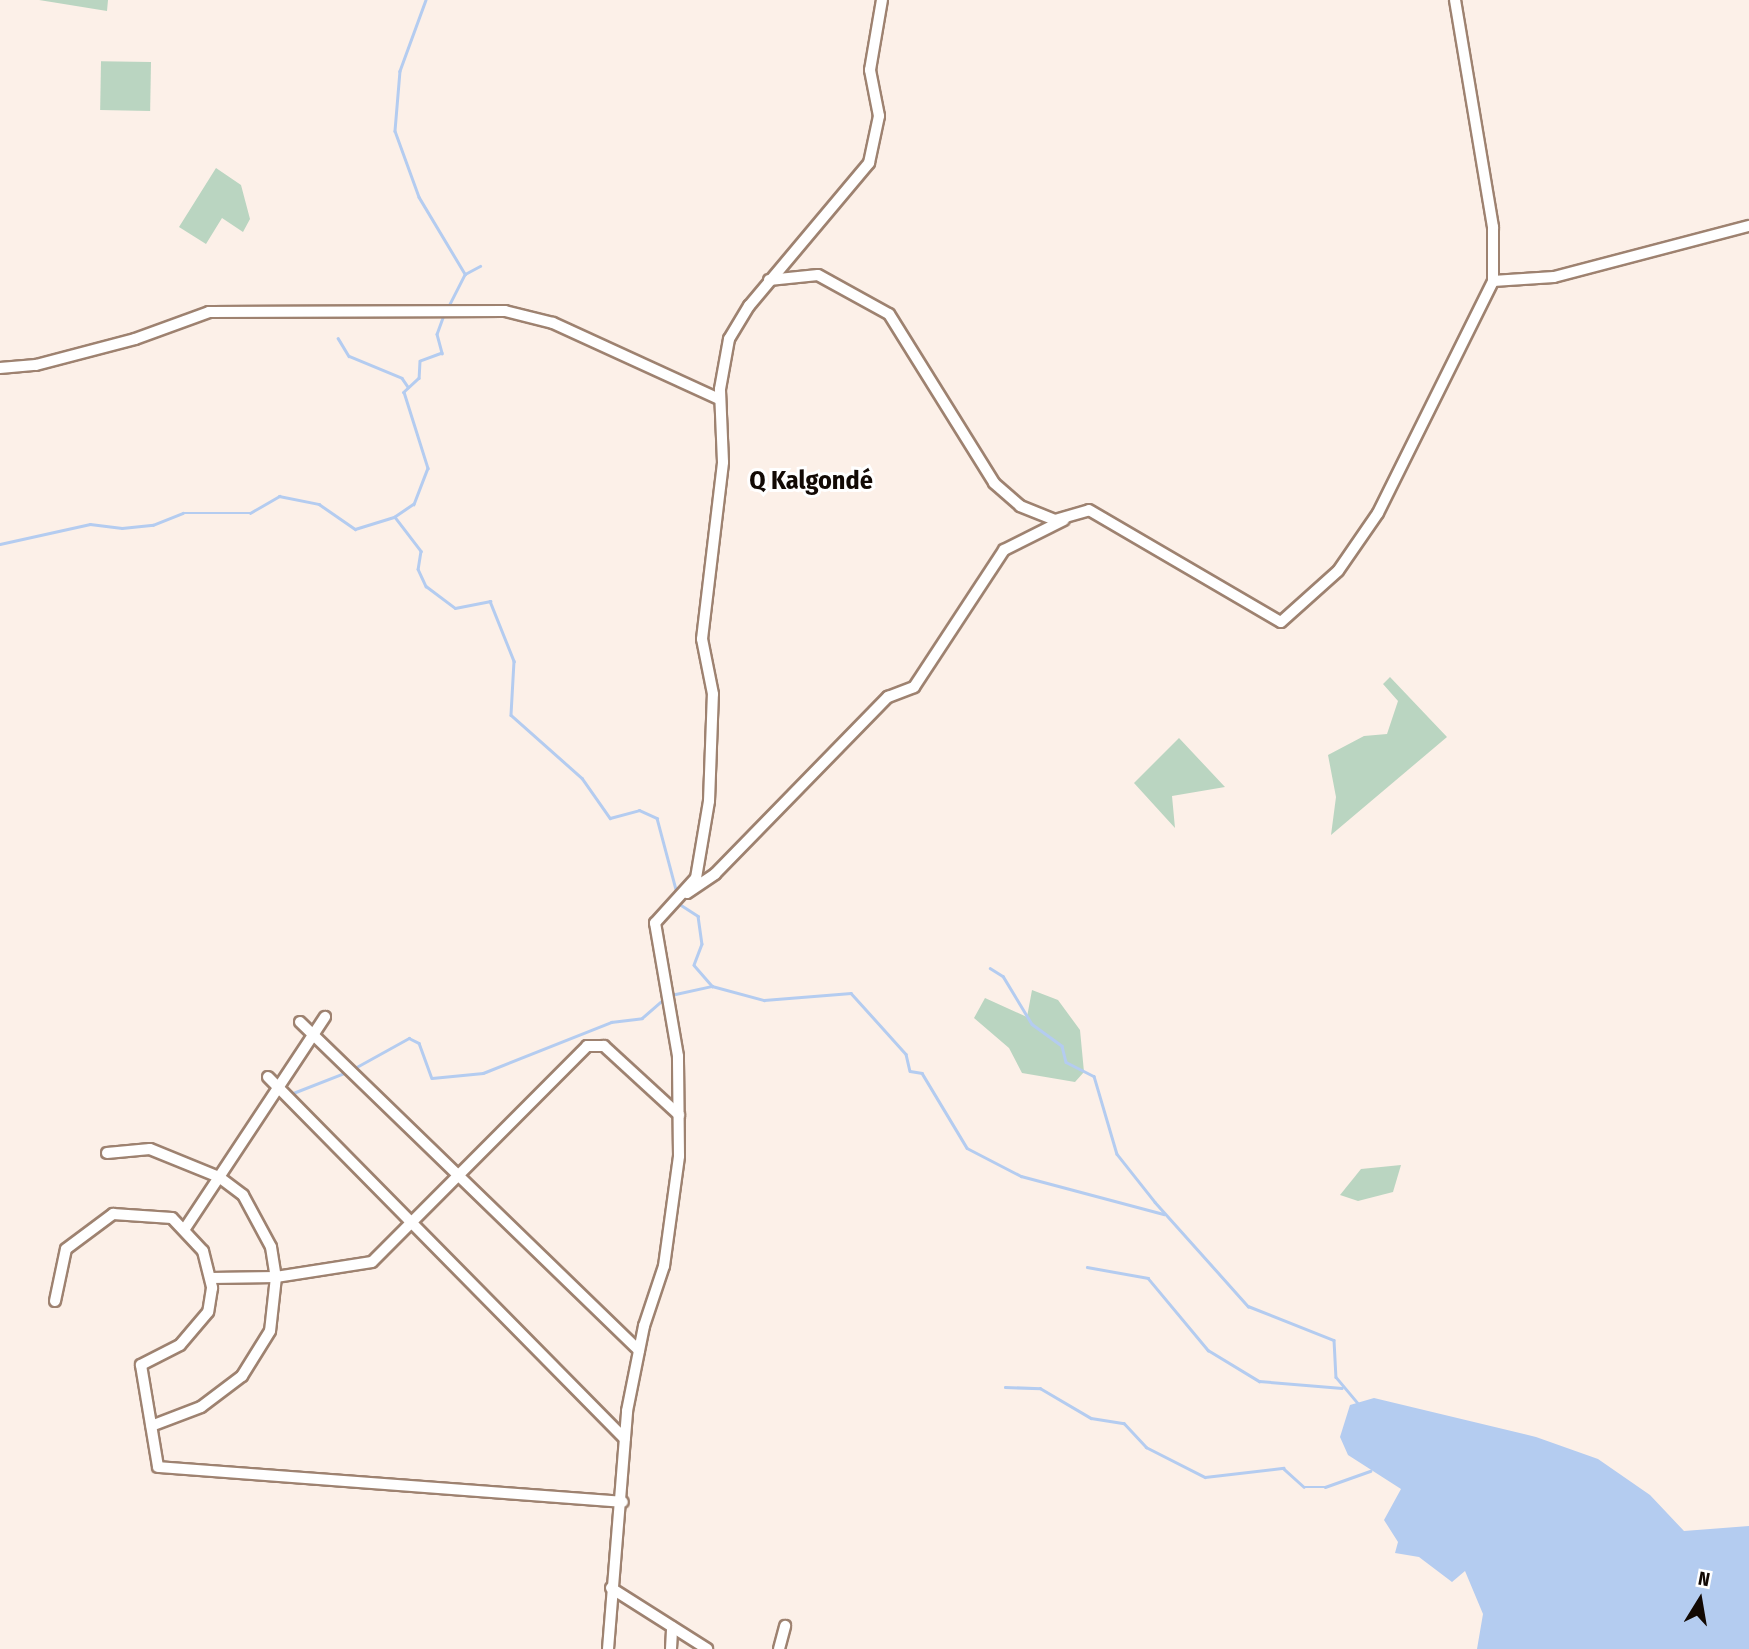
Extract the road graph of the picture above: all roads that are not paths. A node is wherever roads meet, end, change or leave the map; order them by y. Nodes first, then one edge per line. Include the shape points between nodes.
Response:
1 (883, 0) edge
2 (1455, 0) edge
3 (1749, 226) edge
4 (769, 280) junction
5 (1493, 281) junction
6 (0, 368) edge
7 (719, 400) junction
8 (1065, 519) junction
9 (684, 895) junction
10 (325, 1017) dead end
11 (300, 1022) dead end
12 (313, 1035) junction
13 (268, 1077) dead end
14 (279, 1088) junction
15 (679, 1115) junction
16 (107, 1153) dead end
17 (458, 1176) junction
18 (219, 1177) junction
19 (412, 1223) junction
20 (186, 1227) junction
21 (276, 1277) junction
22 (211, 1278) junction
23 (55, 1301) dead end
24 (639, 1351) junction
25 (151, 1426) junction
26 (625, 1438) junction
27 (623, 1502) junction
28 (611, 1588) junction
29 (785, 1626) dead end
30 (672, 1627) junction
31 (608, 1649) edge
32 (671, 1649) edge
33 (707, 1649) edge
34 (779, 1649) edge

1 - 4 street via 870,70 879,116 869,163
2 - 5 street via 1493,227
3 - 5 street via 1554,277
4 - 7 street via 729,339
4 - 8 street via 818,275 884,310 994,483 1026,510
5 - 8 street via 1378,513 1338,571 1281,622 1089,510
6 - 7 street via 36,365 209,313 495,311 553,323
7 - 9 street via 723,462 702,639 713,694 711,778 696,878
8 - 9 street via 1004,550 914,687 888,697 715,874
9 - 15 street via 655,923 671,995
10 - 12 street
11 - 12 street
12 - 14 street
12 - 17 street
13 - 14 street
14 - 18 street
14 - 19 street
15 - 17 street via 604,1046 587,1046
15 - 24 street via 664,1266
16 - 18 street via 150,1149
17 - 19 street
17 - 24 street
18 - 20 street
18 - 21 street via 243,1195 259,1222
19 - 21 street via 372,1262
19 - 26 street
20 - 22 street
20 - 23 street via 153,1212 99,1219 66,1249
21 - 22 street
21 - 25 street via 270,1331 242,1376 201,1407
22 - 25 street via 208,1312 197,1329 180,1345 141,1364
24 - 26 street
25 - 27 street via 158,1467
26 - 27 street
27 - 28 street
28 - 30 street
28 - 31 street
29 - 34 street
30 - 32 street
30 - 33 street

